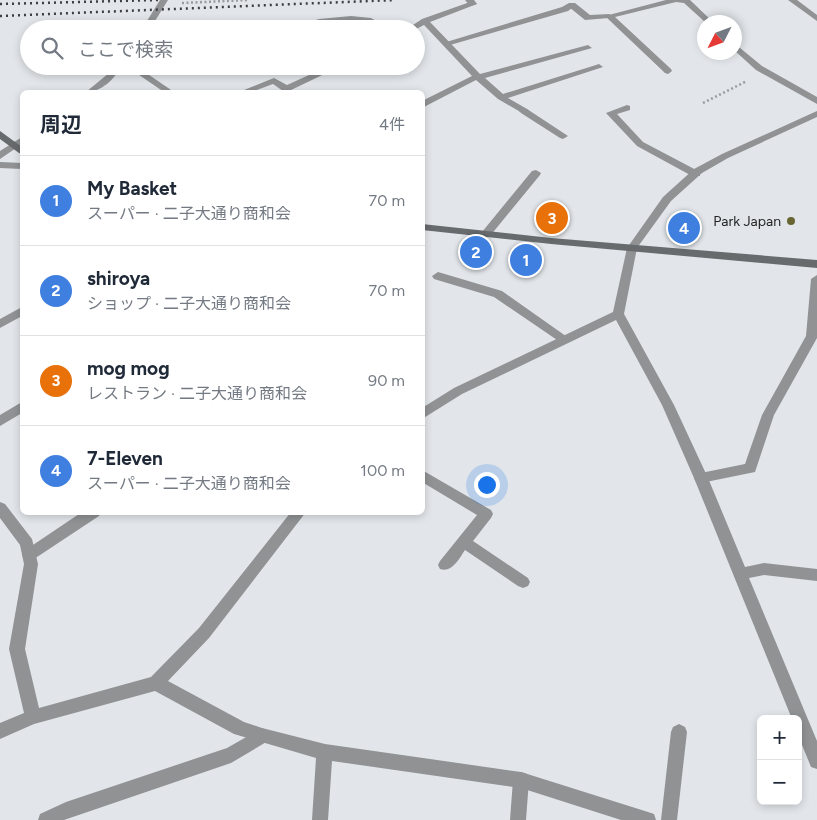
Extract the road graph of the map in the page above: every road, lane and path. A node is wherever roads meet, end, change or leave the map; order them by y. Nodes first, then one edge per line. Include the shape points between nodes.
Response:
1 (164, 0) edge
2 (248, 0) edge
3 (792, 0) edge
4 (471, 2) edge
5 (192, 3) dead end
6 (701, 15) edge
7 (609, 16) junction
8 (817, 19) edge
9 (152, 20) edge
10 (343, 20) edge
11 (368, 20) edge
12 (425, 22) edge
13 (425, 23) edge
14 (447, 44) junction
15 (588, 48) dead end
16 (742, 52) edge
17 (599, 67) dead end
18 (668, 71) dead end
19 (766, 72) junction
20 (112, 75) edge
21 (144, 75) edge
22 (317, 75) edge
23 (478, 77) junction
24 (93, 90) edge
25 (166, 90) edge
26 (249, 90) edge
27 (501, 97) junction
28 (817, 101) edge
29 (703, 103) dead end
30 (425, 104) edge
31 (627, 108) dead end
32 (817, 114) edge
33 (0, 134) edge
34 (562, 136) dead end
35 (20, 146) edge
36 (0, 156) edge
37 (0, 165) edge
38 (20, 166) edge
39 (536, 173) dead end
40 (696, 174) junction
41 (425, 227) edge
42 (486, 234) junction
43 (632, 248) junction
44 (817, 264) edge
45 (438, 276) dead end
46 (817, 279) edge
47 (20, 312) edge
48 (618, 314) junction
49 (0, 324) edge
50 (564, 339) junction
51 (20, 408) edge
52 (425, 412) edge
53 (0, 421) edge
54 (425, 476) edge
55 (701, 478) junction
56 (0, 508) edge
57 (89, 515) edge
58 (298, 515) edge
59 (464, 542) junction
60 (29, 555) junction
61 (445, 565) dead end
62 (741, 574) junction
63 (817, 576) edge
64 (523, 582) dead end
65 (156, 683) junction
66 (33, 717) junction
67 (0, 731) edge
68 (680, 732) dead end
69 (262, 736) junction
70 (325, 752) junction
71 (816, 754) edge
72 (521, 780) junction
73 (46, 820) edge
74 (320, 820) edge
75 (518, 820) edge
76 (648, 820) edge
77 (669, 820) edge

1 - 9 street
2 - 5 path
3 - 8 street
4 - 12 street
6 - 7 street via 686,1 676,0
7 - 14 street via 588,18 572,5 565,10
7 - 18 street
10 - 11 street
13 - 14 street
14 - 23 street
15 - 23 street
16 - 19 street
17 - 27 street
19 - 28 street
19 - 29 path
20 - 24 street
21 - 25 street
22 - 26 street via 286,89 274,81
23 - 27 street
23 - 30 street
27 - 34 street
31 - 40 street via 611,113 640,144
32 - 40 street via 725,156
33 - 35 street
35 - 36 street
37 - 38 street
39 - 42 street
40 - 43 street via 666,199
41 - 42 street
42 - 43 street
43 - 44 street
43 - 48 street
45 - 50 street via 498,294
46 - 55 street via 812,336 768,414 750,468
47 - 49 street
48 - 50 street
48 - 55 street via 668,405
50 - 52 street via 458,391
51 - 53 street
54 - 59 street via 486,514
55 - 62 street
56 - 60 street via 27,543
57 - 60 street
58 - 65 street via 204,633
59 - 61 street
59 - 64 street
60 - 66 street via 31,564 17,649
62 - 63 street via 764,569
62 - 71 street
65 - 66 street
65 - 69 street via 240,729
66 - 67 street
68 - 77 street
69 - 70 street
69 - 73 street via 231,755 66,810
70 - 72 street
70 - 74 street
72 - 75 street
72 - 76 street

